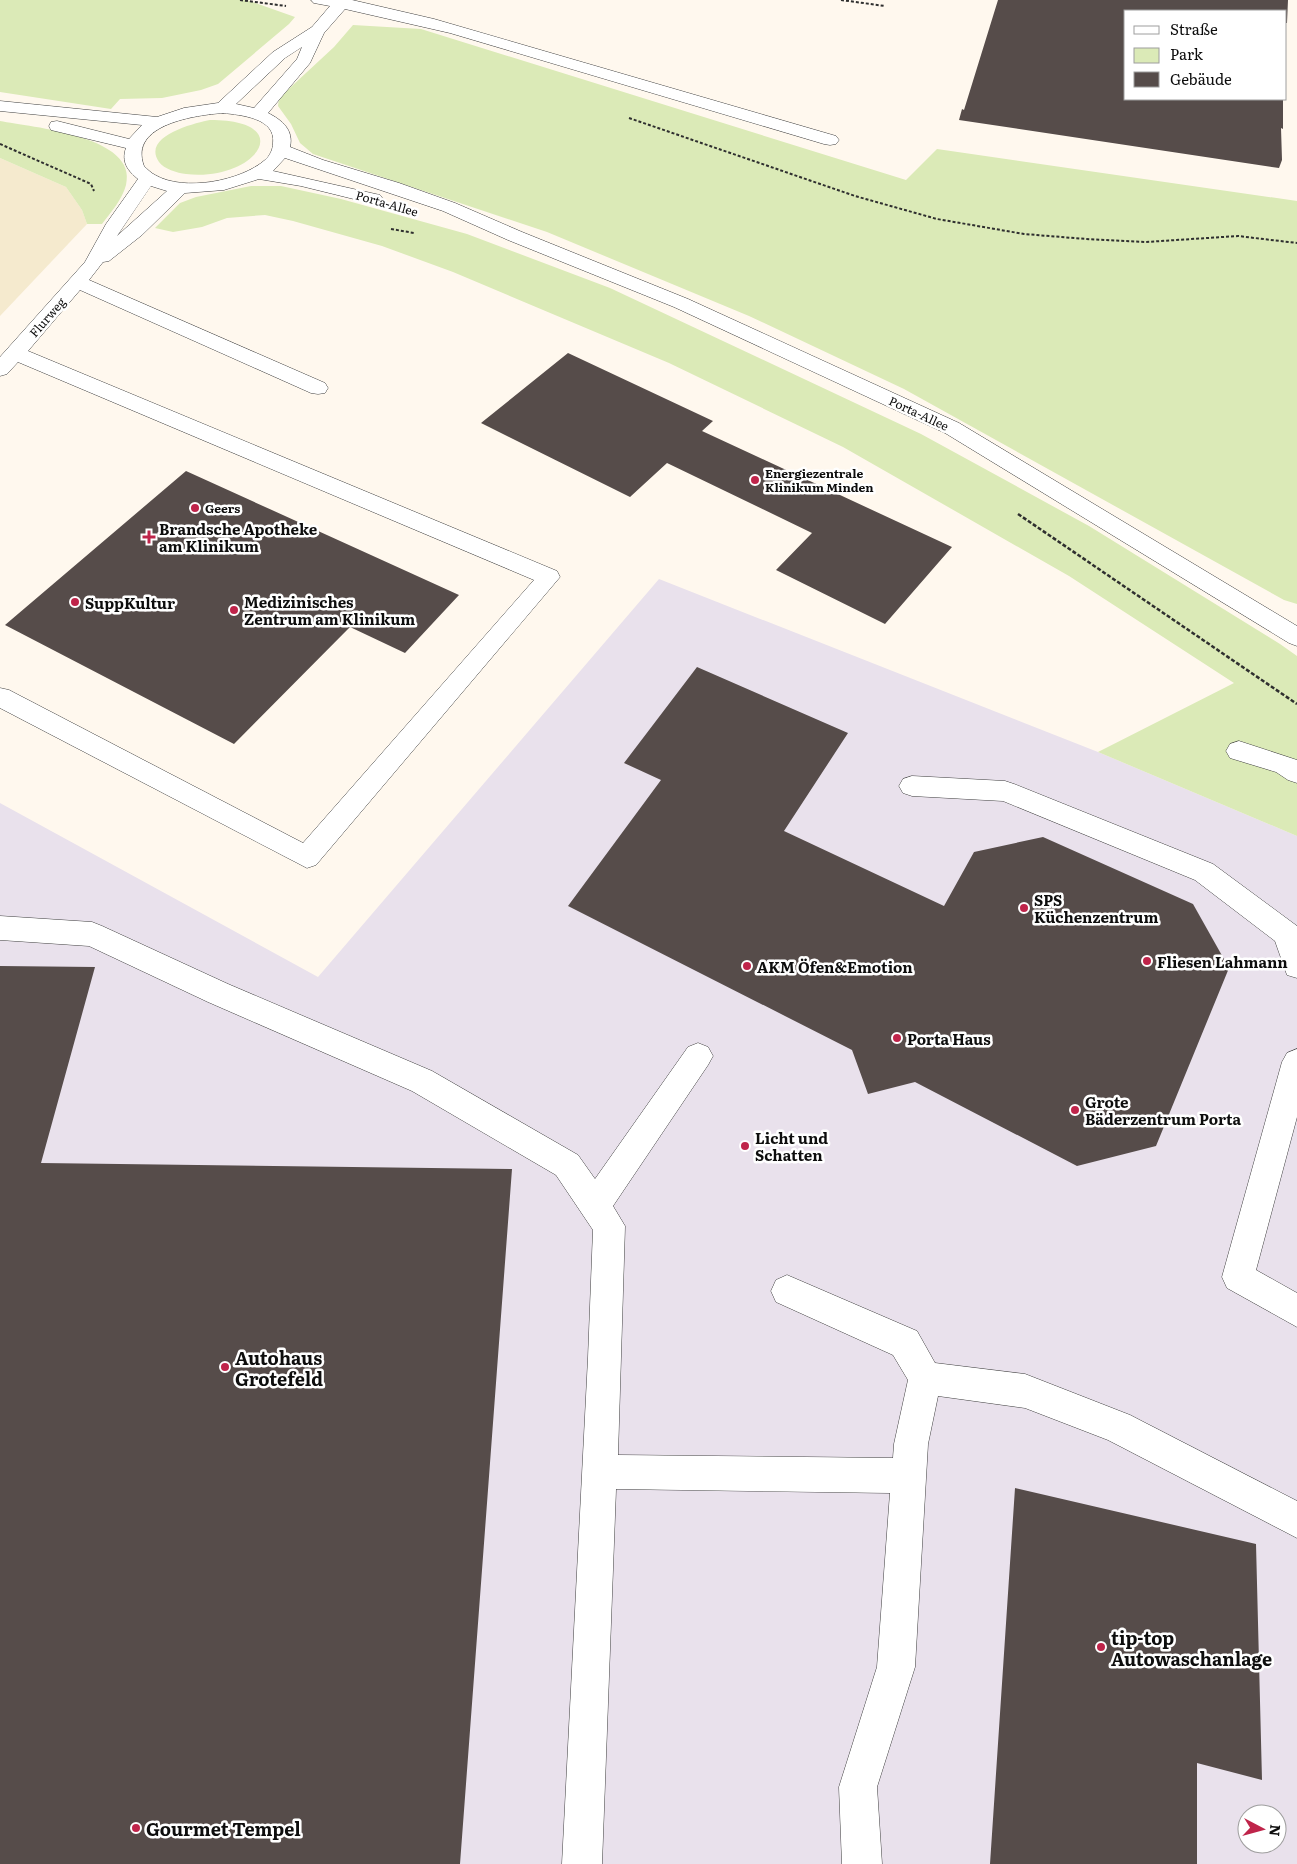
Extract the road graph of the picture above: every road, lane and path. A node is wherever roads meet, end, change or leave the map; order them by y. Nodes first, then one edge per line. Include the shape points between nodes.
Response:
1 (319, 0) edge
2 (841, 0) edge
3 (343, 2) edge
4 (885, 6) dead end
5 (318, 30) junction
6 (0, 106) edge
7 (223, 108) junction
8 (0, 111) edge
9 (258, 114) junction
10 (160, 122) junction
11 (830, 140) dead end
12 (0, 144) edge
13 (134, 145) junction
14 (281, 150) junction
15 (257, 173) junction
16 (148, 178) junction
17 (181, 188) junction
18 (127, 207) junction
19 (385, 227) dead end
20 (414, 233) dead end
21 (515, 236) junction
22 (93, 264) junction
23 (77, 282) junction
24 (8, 361) edge
25 (318, 388) dead end
26 (1014, 511) dead end
27 (1297, 637) edge
28 (0, 697) edge
29 (1297, 704) edge
30 (1239, 751) dead end
31 (1297, 773) edge
32 (912, 786) dead end
33 (0, 928) edge
34 (1297, 966) edge
35 (698, 1056) dead end
36 (1297, 1062) edge
37 (595, 1206) junction
38 (787, 1291) dead end
39 (1297, 1311) edge
40 (925, 1378) junction
41 (600, 1472) junction
42 (909, 1476) junction
43 (1297, 1520) edge
44 (582, 1864) edge
45 (862, 1864) edge

1 - 3 street
2 - 4 path
3 - 5 street
3 - 11 street via 430,21
5 - 7 street via 279,55
5 - 9 street via 304,60
6 - 10 street
7 - 9 street
7 - 10 street via 179,114
8 - 13 street
9 - 14 street via 279,129 283,139
10 - 13 street via 148,129
12 - 18 path via 91,184 102,205
13 - 16 street via 132,157 137,169
14 - 15 street via 273,162
14 - 21 street, Porta-Allee via 449,207
15 - 17 street via 221,186
15 - 21 street, Porta-Allee via 302,181
16 - 17 street
16 - 18 street, Flurweg
17 - 22 street, Flurweg via 136,231
18 - 22 street, Flurweg
19 - 20 path
21 - 27 street, Porta-Allee via 681,303 952,428
22 - 23 street, Flurweg
23 - 24 street, Flurweg
23 - 25 street
24 - 28 street via 548,577 307,857
26 - 29 path
30 - 31 street via 1284,764
32 - 34 street via 1005,791 1204,872 1287,934
33 - 37 street via 92,934 218,993 422,1081 568,1165
35 - 37 street
36 - 39 street via 1238,1277
37 - 41 street via 609,1226
38 - 40 street via 905,1343
40 - 42 street via 911,1444
40 - 43 street via 1025,1391 1118,1427
41 - 42 street
41 - 44 street
42 - 45 street via 896,1667 858,1787

